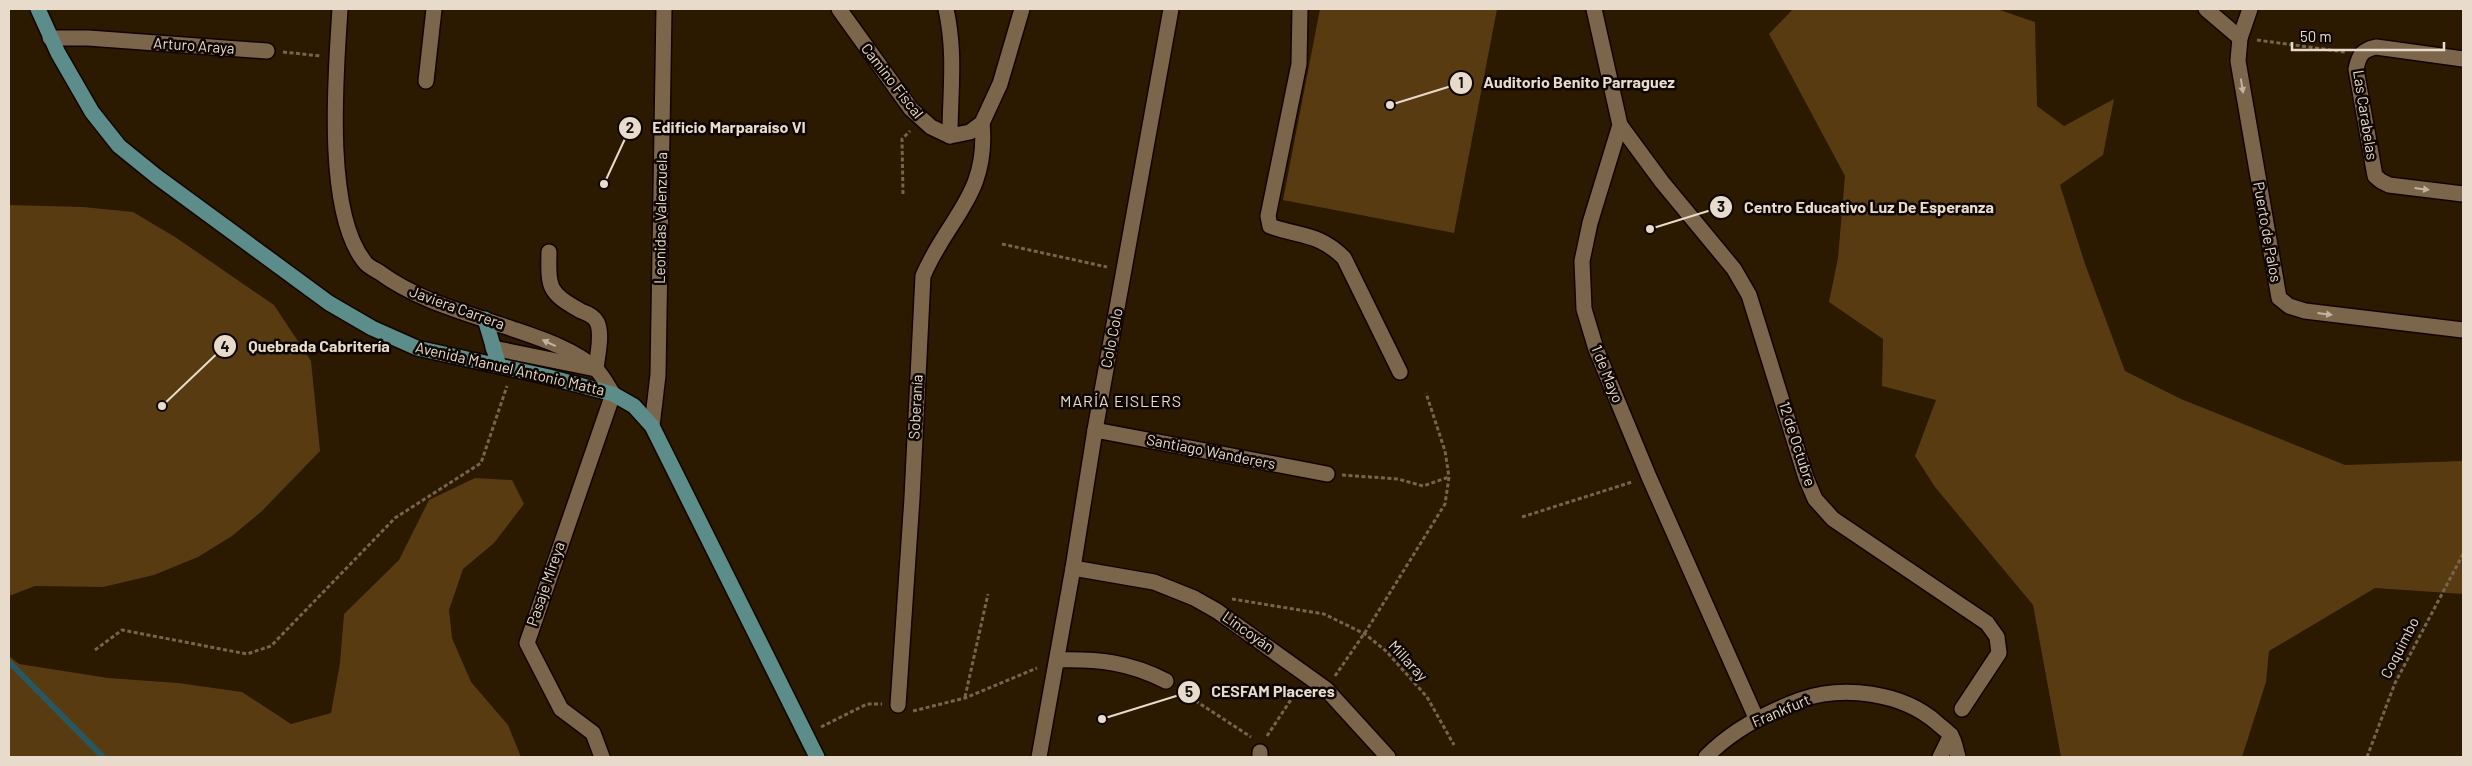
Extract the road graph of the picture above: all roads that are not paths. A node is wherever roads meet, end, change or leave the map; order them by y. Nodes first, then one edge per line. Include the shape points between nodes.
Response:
1 (38, 9) edge
2 (340, 9) edge
3 (434, 9) edge
4 (664, 9) edge
5 (839, 9) edge
6 (946, 9) edge
7 (1022, 9) edge
8 (1171, 9) edge
9 (1300, 9) edge
10 (1594, 9) edge
11 (2206, 9) edge
12 (2250, 9) edge
13 (50, 38) junction
14 (2240, 38) junction
15 (267, 51) road end
16 (2463, 59) edge
17 (426, 81) dead end
18 (982, 123) junction
19 (1620, 124) junction
20 (950, 136) junction
21 (2463, 194) edge
22 (549, 252) dead end
23 (484, 319) junction
24 (2463, 330) edge
25 (493, 348) junction
26 (506, 367) junction
27 (596, 369) junction
28 (1400, 372) dead end
29 (613, 394) junction
30 (652, 426) junction
31 (1095, 430) junction
32 (1327, 474) road end
33 (1073, 568) junction
34 (1057, 660) junction
35 (1166, 681) road end
36 (898, 705) road end
37 (1962, 709) dead end
38 (1757, 720) junction
39 (1951, 735) junction
40 (602, 757) edge
41 (817, 757) edge
42 (1040, 757) edge
43 (1388, 757) edge
44 (1706, 757) edge
45 (1940, 757) edge
46 (1958, 757) edge

1 - 13 main road, Avenida Manuel Antonio Matta
2 - 23 street, Javiera Carrera via 335,93 338,173 344,222 364,262 400,287
3 - 17 street
4 - 30 street, Leonidas Valenzuela via 658,375
5 - 20 street, Camino Fiscal via 920,120
6 - 20 street via 953,79
7 - 18 street via 1000,84
8 - 31 street, Colo Colo
9 - 28 street via 1299,64 1268,216 1270,226 1318,238 1344,258
10 - 19 street, 1 de Mayo
11 - 14 street
12 - 14 street
13 - 15 street, Arturo Araya
13 - 26 main road, Avenida Manuel Antonio Matta via 92,112 119,146 329,303 372,328 417,348
14 -> 24 street, Puerto de Palos via 2238,61 2279,298 2289,306 2305,311
16 -> 21 street, Las Carabelas via 2376,47 2360,54 2356,69 2376,176 2381,182
18 - 20 street via 970,132
18 - 36 street, Soberanía via 983,150 976,185 930,261 922,284
19 - 37 street, 12 de Octubre via 1662,182 1734,269 1749,295 1815,499 1833,519 1987,623 1997,637 1999,653
19 - 38 street, 1 de Mayo via 1582,261 1584,309 1596,349 1649,476
22 - 27 street via 548,276 552,290 558,298 597,322
23 - 25 main road
27 -> 23 street, Javiera Carrera via 536,337
25 - 26 main road
25 - 27 street
26 - 29 main road, Avenida Manuel Antonio Matta
27 - 29 street, Javiera Carrera
29 - 30 main road, Avenida Manuel Antonio Matta via 634,406
29 - 40 street, Pasaje Mireya via 527,643 561,709 593,733
30 - 41 main road, Avenida Manuel Antonio Matta
31 - 32 street, Santiago Wanderers
31 - 33 street, Colo Colo
33 - 34 street, Colo Colo
33 - 43 street, Lincoyán via 1154,582 1217,611 1326,689
34 - 35 street via 1084,659 1125,664
34 - 42 street, Colo Colo
38 - 39 street, Frankfurt via 1800,700 1854,693 1900,702 1924,712
38 - 44 street, Frankfurt via 1720,743
39 - 45 street
39 - 46 street

